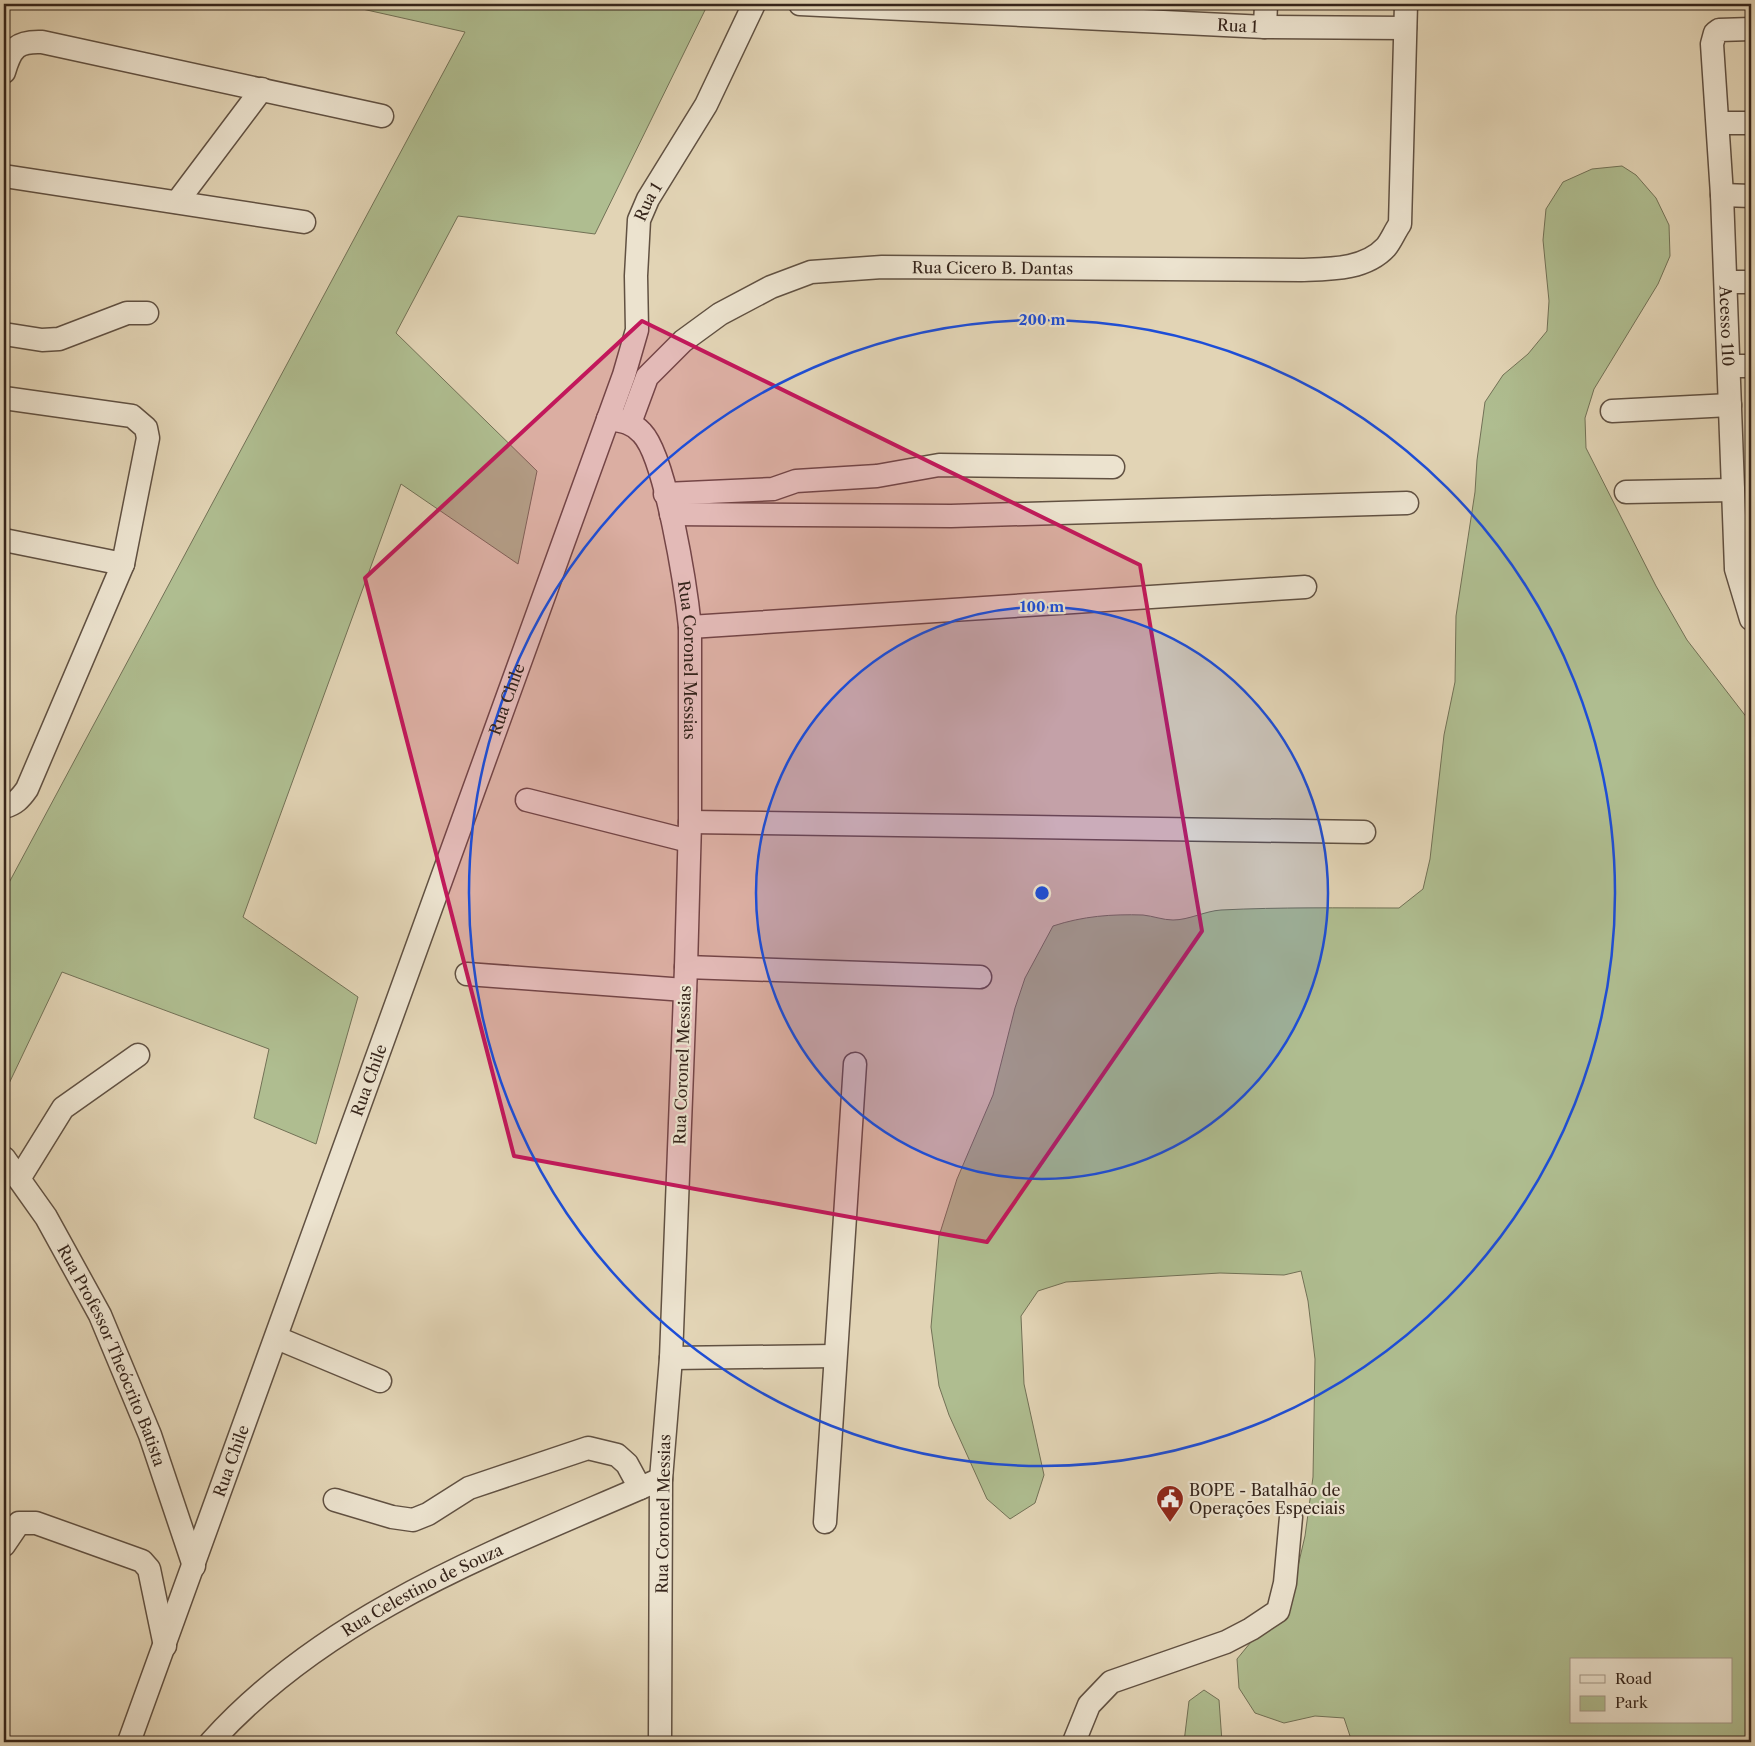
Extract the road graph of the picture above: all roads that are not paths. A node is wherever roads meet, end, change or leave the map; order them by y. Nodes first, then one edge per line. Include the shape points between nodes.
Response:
1 (754, 4) edge
2 (800, 4) edge
3 (1266, 4) edge
4 (1406, 4) edge
5 (1266, 27) junction
6 (1405, 28) junction
7 (1751, 30) edge
8 (4, 72) edge
9 (262, 89) junction
10 (382, 116) dead end
11 (1718, 123) junction
12 (1751, 123) edge
13 (4, 176) edge
14 (1722, 195) junction
15 (1751, 196) edge
16 (177, 202) junction
17 (304, 222) dead end
18 (1726, 282) junction
19 (1751, 282) edge
20 (147, 313) dead end
21 (4, 334) edge
22 (1729, 366) junction
23 (1751, 366) edge
24 (4, 398) edge
25 (1730, 405) junction
26 (1612, 411) dead end
27 (608, 419) junction
28 (630, 423) junction
29 (1742, 453) edge
30 (1113, 467) dead end
31 (1734, 490) junction
32 (1626, 492) dead end
33 (1407, 503) dead end
34 (668, 504) junction
35 (1743, 532) edge
36 (4, 540) edge
37 (123, 564) junction
38 (1305, 586) dead end
39 (1750, 615) edge
40 (690, 627) junction
41 (527, 800) dead end
42 (4, 807) edge
43 (689, 832) junction
44 (1364, 832) dead end
45 (686, 967) junction
46 (467, 974) dead end
47 (980, 977) dead end
48 (685, 990) junction
49 (138, 1055) dead end
50 (855, 1064) dead end
51 (4, 1158) edge
52 (19, 1179) junction
53 (277, 1338) junction
54 (835, 1356) junction
55 (671, 1358) junction
56 (380, 1381) dead end
57 (661, 1479) junction
58 (640, 1488) junction
59 (334, 1500) dead end
60 (1291, 1517) dead end
61 (825, 1522) dead end
62 (4, 1545) edge
63 (194, 1566) junction
64 (165, 1646) junction
65 (129, 1742) edge
66 (211, 1742) edge
67 (660, 1742) edge
68 (1074, 1742) edge

1 - 27 street, Rua 1 via 706,105 648,198 639,220 638,330
2 - 5 street, Rua 1
3 - 5 street
4 - 6 street
5 - 6 street, Rua 1
6 - 28 street, Rua Cicero B. Dantas via 1400,224 1386,247 1369,260 1338,268 882,267 811,272 771,287 720,314 683,341 647,377
7 - 11 street, Acesso 110 via 1721,29 1715,33 1712,44
8 - 9 street via 7,60 17,46 42,42
9 - 10 street
9 - 16 street
11 - 12 street
11 - 14 street, Acesso 110
13 - 16 street
14 - 15 street
14 - 18 street, Acesso 110
16 - 17 street
18 - 19 street
18 - 22 street, Acesso 110
20 - 21 street via 127,313 59,339 42,340
22 - 23 street
22 - 25 street, Acesso 110
24 - 37 street via 132,416 146,428 148,438
25 - 26 street
25 - 29 street, Acesso 110
27 - 28 street
27 - 53 street, Rua Chile
28 - 34 street, Rua Coronel Messias via 643,434 656,455
29 - 31 street, Acesso 110
30 - 34 street via 939,465 877,476 796,481 774,489
31 - 32 street
31 - 35 street, Acesso 110
33 - 34 street via 951,516
34 - 40 street, Rua Coronel Messias
35 - 39 street, Acesso 110 via 1736,569
36 - 37 street
37 - 42 street via 27,789 13,805
38 - 40 street
40 - 43 street, Rua Coronel Messias
41 - 43 street
43 - 44 street
43 - 45 street, Rua Coronel Messias
45 - 47 street
45 - 48 street, Rua Coronel Messias
46 - 48 street
48 - 55 street, Rua Coronel Messias
49 - 52 street via 63,1108
50 - 54 street
51 - 52 street, Rua Professor Theócrito Batista
52 - 63 street, Rua Professor Theócrito Batista via 46,1217 100,1314 150,1435
53 - 56 street
53 - 63 street, Rua Chile
54 - 55 street
54 - 61 street
55 - 57 street, Rua Coronel Messias
57 - 58 street, Rua Celestino de Souza
57 - 67 street, Rua Coronel Messias
58 - 59 street via 628,1464 617,1455 588,1448 469,1488 413,1520
58 - 66 street, Rua Celestino de Souza via 432,1581 367,1616 317,1648 226,1725
60 - 68 street via 1285,1583 1278,1610 1252,1629 1226,1642 1111,1682 1089,1705
62 - 64 street via 19,1523 36,1523 142,1561 148,1569
63 - 64 street, Rua Chile
64 - 65 street, Rua Chile

